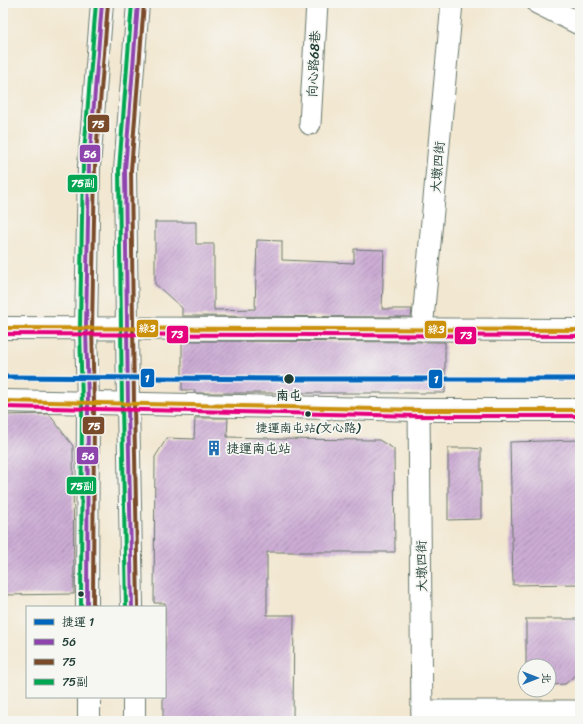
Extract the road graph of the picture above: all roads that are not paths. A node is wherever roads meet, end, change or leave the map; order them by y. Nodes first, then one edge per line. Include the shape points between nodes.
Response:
1 (100, 3) edge
2 (138, 3) edge
3 (317, 3) edge
4 (452, 3) edge
5 (538, 3) edge
6 (580, 24) edge
7 (310, 124) dead end
8 (3, 328) edge
9 (86, 328) junction
10 (127, 328) junction
11 (422, 330) junction
12 (580, 330) edge
13 (3, 401) edge
14 (88, 403) junction
15 (128, 404) junction
16 (419, 410) junction
17 (580, 410) edge
18 (88, 606) edge
19 (132, 606) edge
20 (89, 698) edge
21 (134, 698) edge
22 (574, 714) edge
23 (422, 716) edge
24 (89, 721) edge
25 (134, 721) edge

1 - 9 main road via 89,166
2 - 10 main road via 125,170
3 - 7 street, 向心路68巷
4 - 11 street, 大墩四街
5 - 6 main road
8 - 9 main road
9 - 10 main road
9 - 14 main road
10 - 11 main road
10 - 15 main road
11 - 12 main road
13 - 14 main road
14 - 15 main road
14 - 18 main road
15 - 16 main road
15 - 19 main road
16 - 17 main road
16 - 23 street, 大墩四街
20 - 24 main road
21 - 25 main road
22 - 23 street

